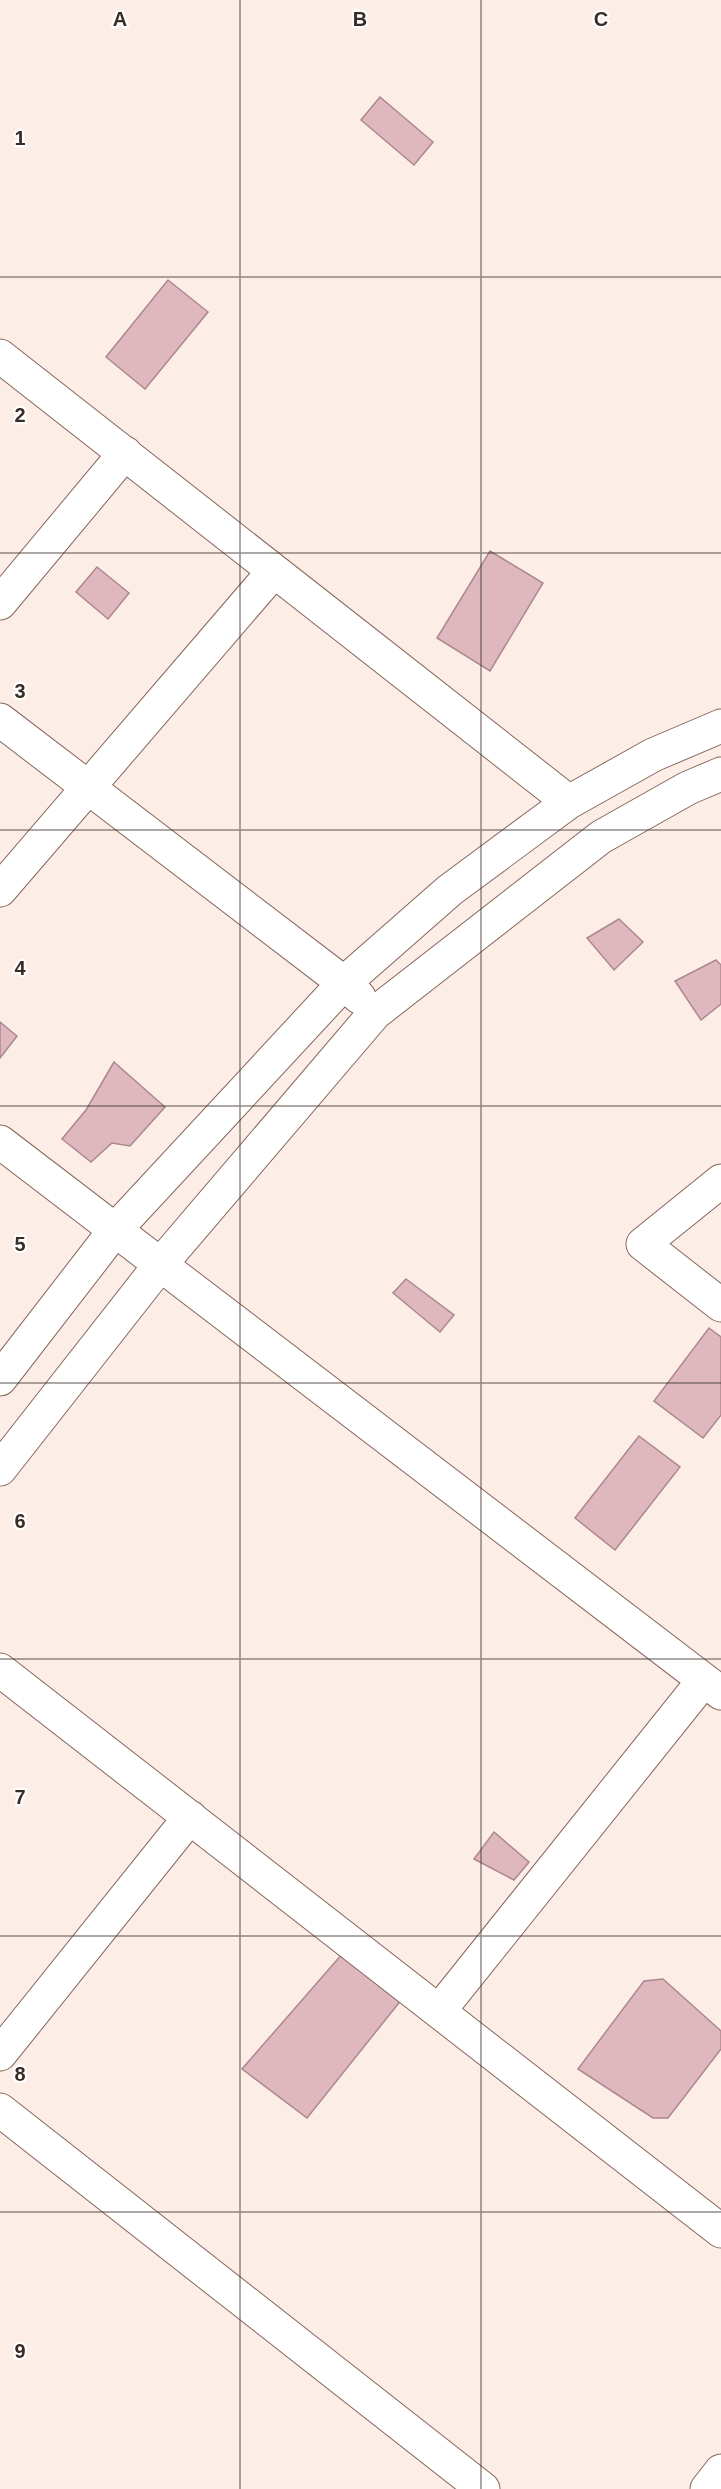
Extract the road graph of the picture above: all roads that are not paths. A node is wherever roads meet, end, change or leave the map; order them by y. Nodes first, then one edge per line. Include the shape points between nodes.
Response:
1 (0, 356) edge
2 (125, 453) junction
3 (274, 571) junction
4 (0, 603) edge
5 (0, 720) edge
6 (721, 726) edge
7 (721, 774) edge
8 (88, 788) junction
9 (569, 802) junction
10 (0, 890) edge
11 (344, 983) junction
12 (375, 1013) junction
13 (0, 1142) edge
14 (721, 1181) edge
15 (115, 1230) junction
16 (160, 1265) junction
17 (721, 1305) edge
18 (0, 1379) edge
19 (0, 1469) edge
20 (0, 1670) edge
21 (712, 1687) edge
22 (190, 1817) junction
23 (438, 2011) junction
24 (0, 2054) edge
25 (0, 2110) edge
26 (721, 2230) edge
27 (721, 2471) edge
28 (483, 2489) edge
29 (707, 2489) edge

1 - 2 street
2 - 3 street
2 - 4 street
3 - 8 street
3 - 9 street
5 - 8 street
6 - 9 street via 653,754
7 - 12 street via 601,837
8 - 10 street
8 - 11 street
9 - 11 street via 450,890
11 - 12 street
11 - 15 street
12 - 16 street
13 - 15 street
14 - 17 street via 643,1244
15 - 16 street
15 - 18 street
16 - 19 street
16 - 21 street
20 - 22 street
21 - 23 street
22 - 23 street
22 - 24 street
23 - 26 street
25 - 28 street
27 - 29 street

